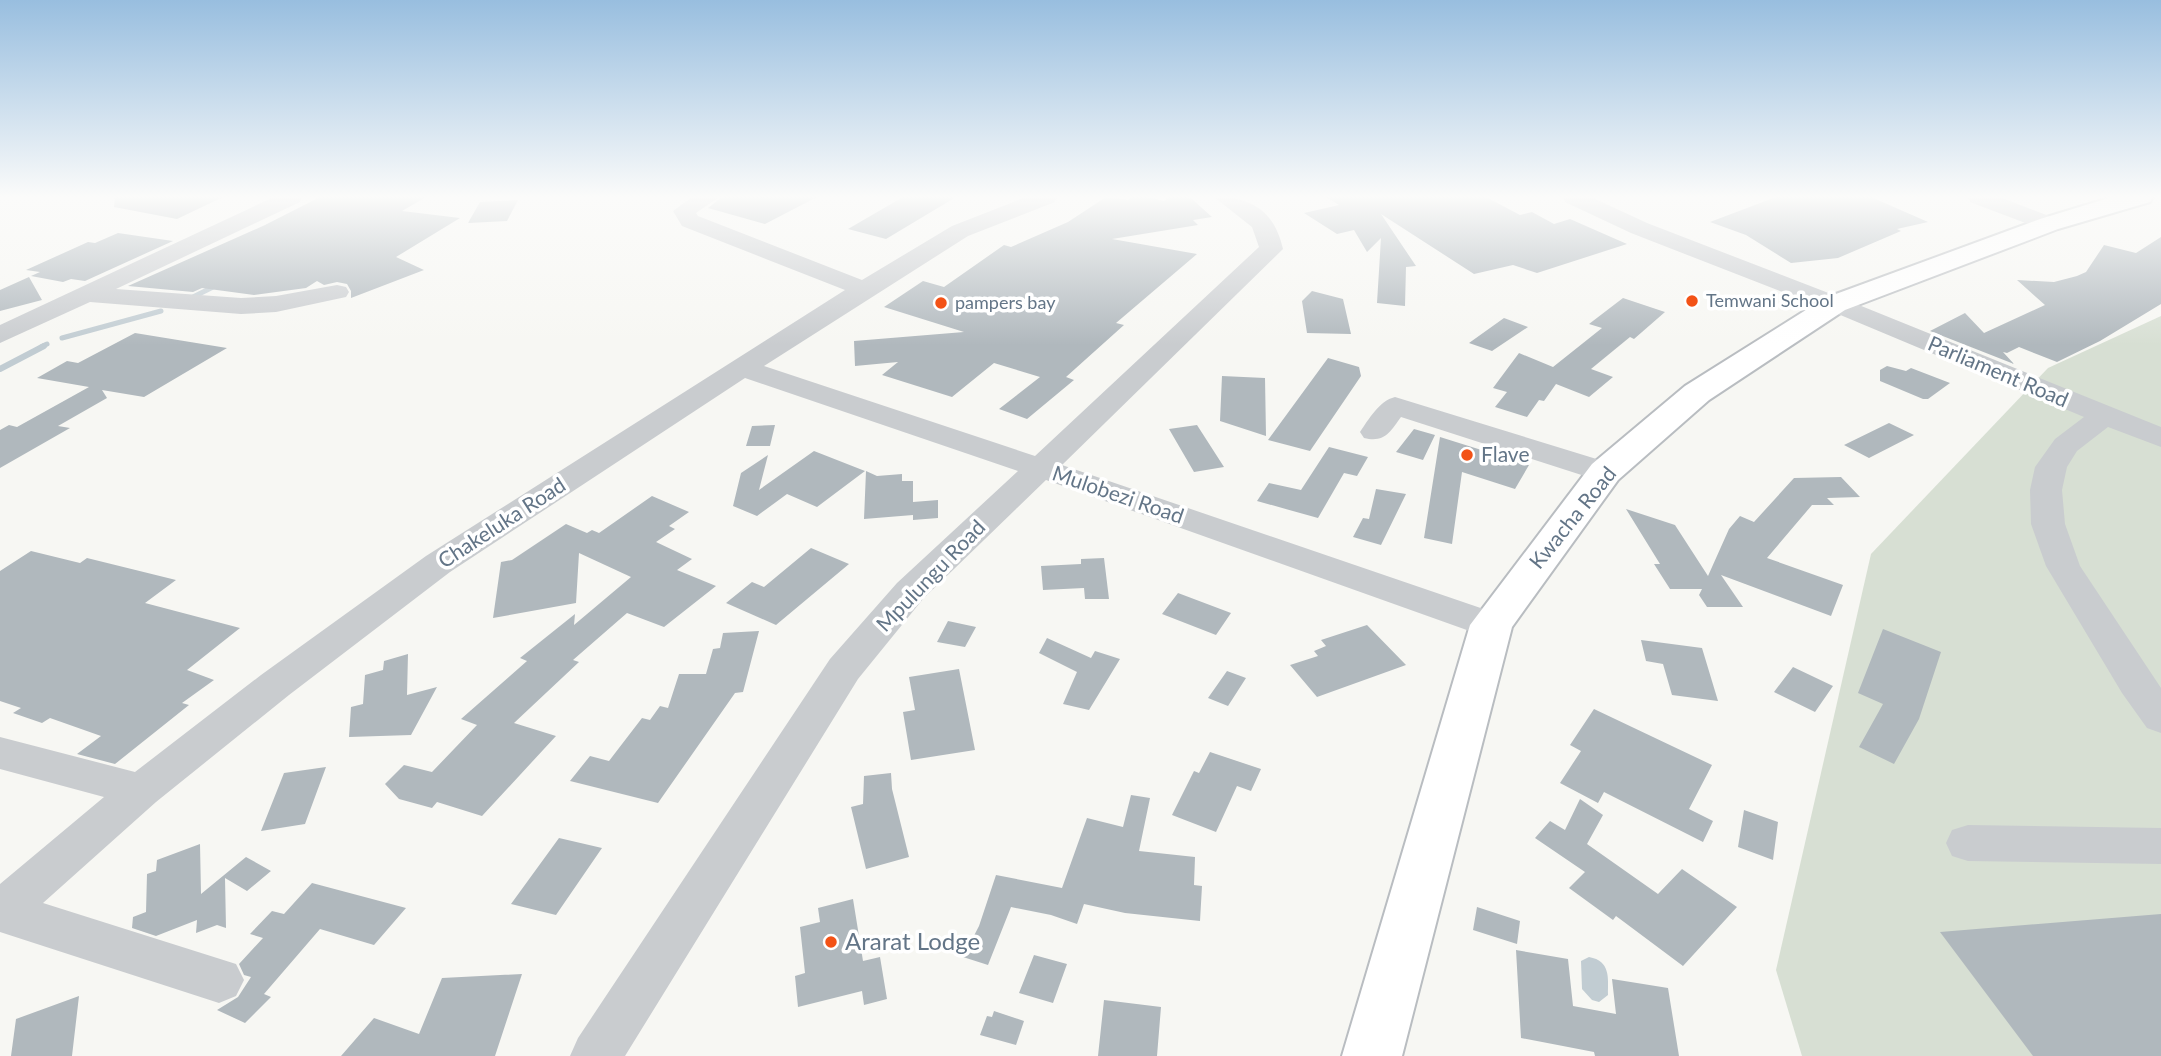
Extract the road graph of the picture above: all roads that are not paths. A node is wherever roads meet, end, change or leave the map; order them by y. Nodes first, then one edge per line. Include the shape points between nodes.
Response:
1 (188, 246) edge
2 (755, 246) edge
3 (935, 246) edge
4 (1271, 246) edge
5 (1686, 246) edge
6 (1989, 246) edge
7 (864, 289) junction
8 (337, 292) dead end
9 (88, 294) junction
10 (1835, 304) junction
11 (0, 335) edge
12 (743, 368) junction
13 (2103, 416) junction
14 (1375, 432) dead end
15 (2161, 438) edge
16 (1041, 468) junction
17 (1605, 472) junction
18 (1491, 625) junction
19 (2161, 718) edge
20 (0, 754) edge
21 (141, 790) junction
22 (1968, 844) dead end
23 (2161, 846) edge
24 (0, 912) edge
25 (219, 980) dead end
26 (596, 1056) edge
27 (1372, 1056) edge

1 - 9 street
2 - 7 street
3 - 7 street, Chakeluka Road
4 - 16 street, Mpulungu Road
5 - 10 street, Parliament Road
6 - 10 main road, Kwacha Road
7 - 12 street, Chakeluka Road
8 - 9 street via 241,306
9 - 11 street
10 - 13 street, Parliament Road
10 - 17 main road, Kwacha Road via 1697,393
12 - 16 street, Mulobezi Road
12 - 21 street, Chakeluka Road via 438,564
13 - 15 street, Parliament Road
13 - 19 street via 2066,445 2051,467 2046,490 2048,524 2063,566
14 - 17 lane via 1395,406
16 - 18 street, Mulobezi Road
16 - 26 street, Mpulungu Road via 910,591 844,669
17 - 18 main road, Kwacha Road
18 - 27 main road, Kwacha Road
20 - 21 street
21 - 24 street, Chakeluka Road
22 - 23 street
24 - 25 street

